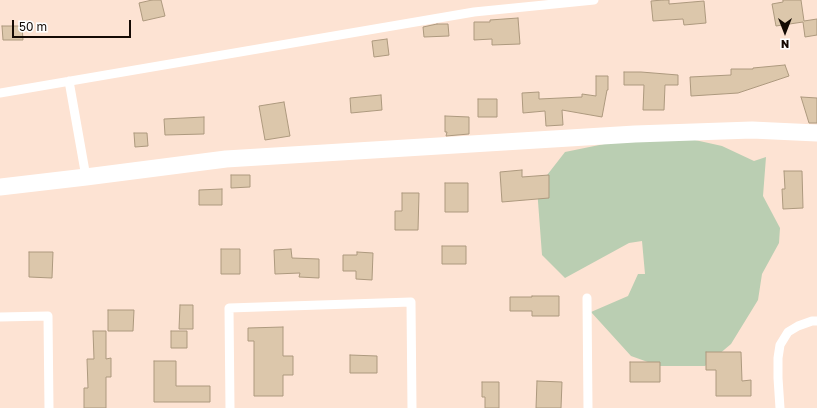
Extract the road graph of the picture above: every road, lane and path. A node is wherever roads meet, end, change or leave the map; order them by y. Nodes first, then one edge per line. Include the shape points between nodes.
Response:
1 (594, 0) edge
2 (68, 81) junction
3 (0, 93) edge
4 (817, 133) edge
5 (86, 178) junction
6 (0, 187) edge
7 (587, 298) dead end
8 (0, 317) edge
9 (817, 321) edge
10 (49, 408) edge
11 (230, 408) edge
12 (412, 408) edge
13 (588, 408) edge
14 (780, 408) edge

1 - 2 lane via 474,12
2 - 3 lane
2 - 5 lane
4 - 5 street via 752,130 635,134 226,159
5 - 6 street
7 - 13 lane
8 - 10 lane via 48,316
9 - 14 lane via 805,323 788,332 780,346
11 - 12 lane via 229,308 411,302

